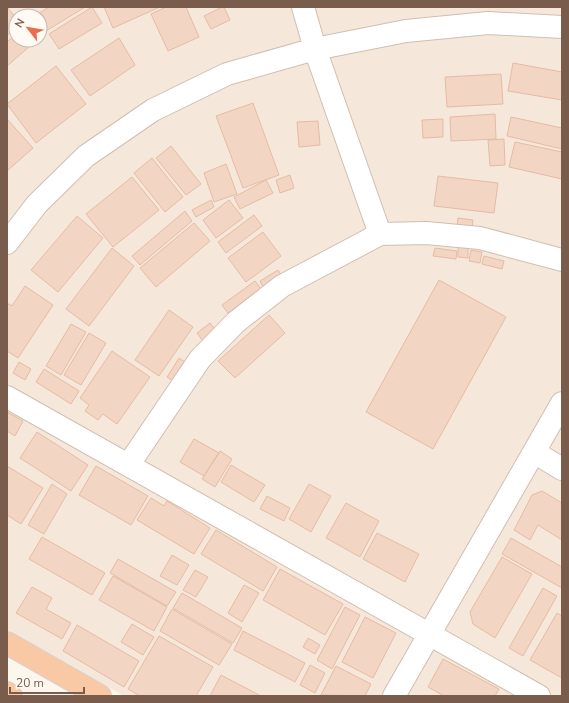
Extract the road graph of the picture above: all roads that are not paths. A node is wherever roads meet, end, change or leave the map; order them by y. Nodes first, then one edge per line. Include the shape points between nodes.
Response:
1 (303, 7) edge
2 (562, 27) edge
3 (315, 49) junction
4 (380, 234) junction
5 (7, 243) edge
6 (562, 260) edge
7 (7, 397) edge
8 (562, 403) edge
9 (534, 452) junction
10 (129, 464) junction
11 (562, 468) edge
12 (429, 635) junction
13 (7, 643) edge
14 (7, 694) edge
15 (12, 696) edge
16 (100, 696) edge
17 (394, 696) edge
18 (539, 696) edge

1 - 3 street
2 - 3 street via 488,23 406,31
3 - 4 street
3 - 5 street via 227,74 154,110 86,156 37,204
4 - 6 street via 426,233 480,238
4 - 10 street via 282,286 236,322 200,359
7 - 10 street
8 - 9 street
9 - 11 street
9 - 12 street
10 - 12 street
12 - 17 street
12 - 18 street
13 - 16 highway
14 - 15 highway

